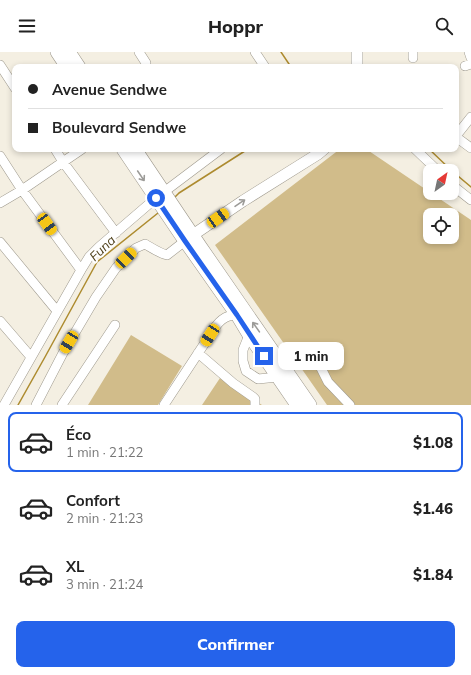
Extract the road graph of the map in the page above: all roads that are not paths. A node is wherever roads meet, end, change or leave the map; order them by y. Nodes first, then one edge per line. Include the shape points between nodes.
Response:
1 (57, 52) edge
2 (69, 52) edge
3 (139, 52) edge
4 (255, 52) edge
5 (357, 52) edge
6 (469, 52) edge
7 (471, 58) edge
8 (0, 64) edge
9 (66, 64) edge
10 (77, 64) edge
11 (146, 64) edge
12 (263, 64) edge
13 (357, 64) edge
14 (12, 83) edge
15 (471, 117) edge
16 (459, 132) edge
17 (459, 138) edge
18 (471, 148) edge
19 (57, 152) edge
20 (78, 152) edge
21 (124, 152) edge
22 (137, 152) edge
23 (320, 152) edge
24 (418, 152) edge
25 (208, 153) edge
26 (0, 156) edge
27 (63, 162) junction
28 (431, 164) edge
29 (22, 190) junction
30 (459, 191) edge
31 (162, 198) junction
32 (471, 200) edge
33 (0, 203) edge
34 (116, 233) junction
35 (189, 238) junction
36 (0, 242) edge
37 (80, 270) junction
38 (57, 311) junction
39 (241, 313) junction
40 (0, 321) edge
41 (115, 325) dead end
42 (249, 335) junction
43 (198, 353) junction
44 (31, 357) junction
45 (277, 357) junction
46 (278, 377) junction
47 (3, 403) edge
48 (36, 405) edge
49 (62, 405) edge
50 (164, 405) edge
51 (255, 405) edge
52 (297, 405) edge
53 (310, 405) edge
54 (350, 405) edge

1 - 9 highway
2 - 10 highway
3 - 11 street
4 - 12 street
5 - 13 main road
6 - 7 street
8 - 14 street
15 - 16 street
17 - 18 street
19 - 27 street
20 - 27 street
21 -> 31 highway
22 - 31 highway
35 -> 23 main road
24 - 28 street
25 - 31 street
26 - 29 street
27 - 29 street
27 - 34 street
29 - 33 street
29 - 37 street
30 - 32 street
31 - 34 street
31 - 35 highway
34 - 37 street via 99,246
35 - 39 highway
35 - 48 street via 167,255 144,244 136,248 116,268 62,353
36 - 38 street
37 - 38 street
38 - 44 street
39 - 42 highway
39 - 43 street via 227,316 220,321
45 -> 39 highway
40 - 44 street
41 - 49 street
42 - 46 highway
42 - 46 street via 243,350 246,371 258,378
43 - 50 street
43 - 51 street via 253,397
44 - 47 street
45 - 53 highway
45 - 54 street via 296,352 311,354 316,358 328,382
46 - 52 highway

